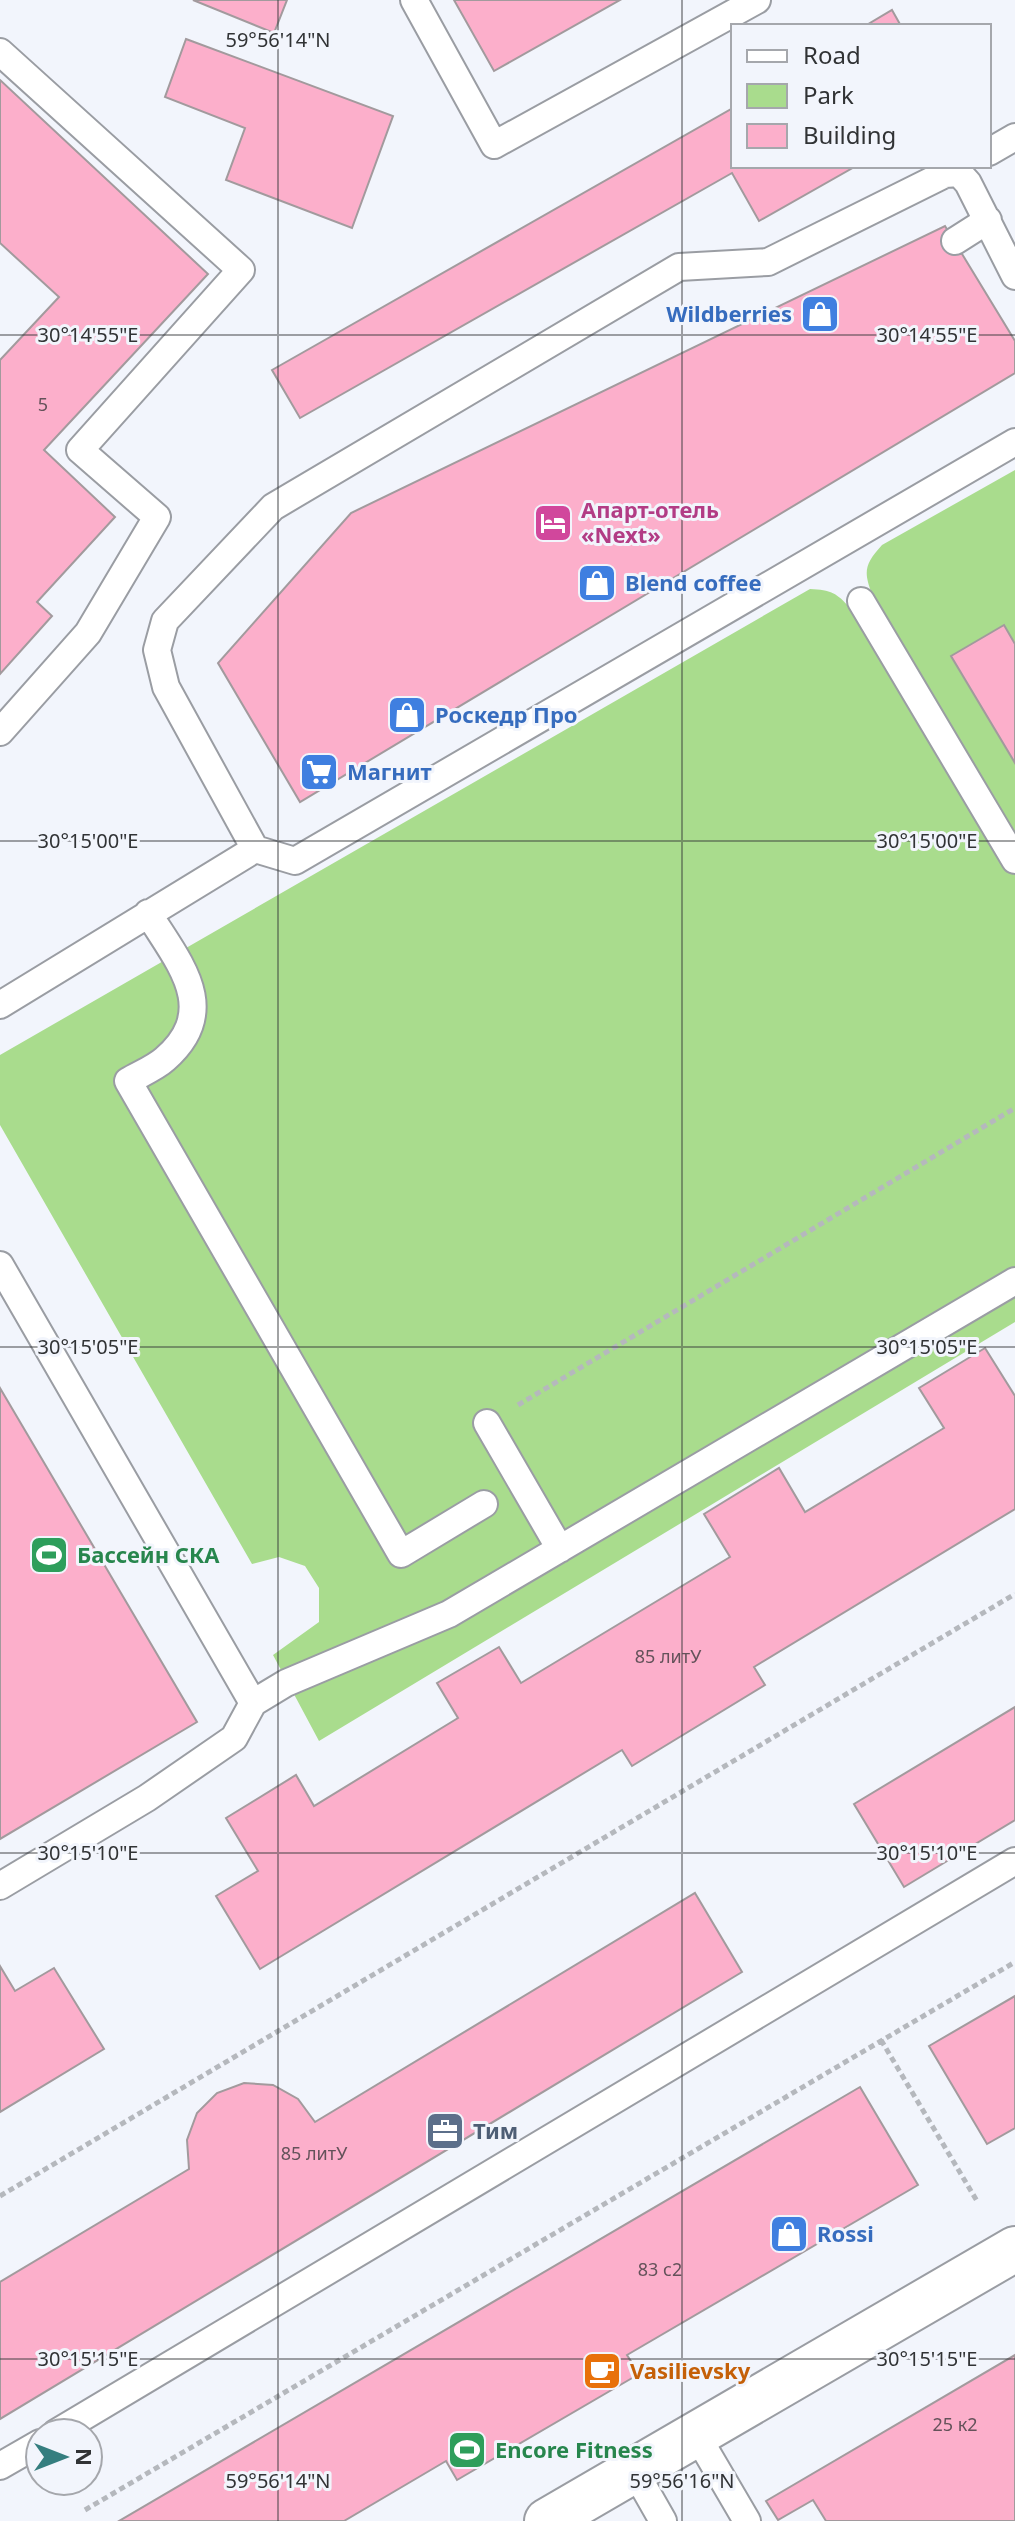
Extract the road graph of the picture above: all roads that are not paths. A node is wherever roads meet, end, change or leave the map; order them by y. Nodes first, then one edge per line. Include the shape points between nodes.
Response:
1 (414, 0) edge
2 (757, 0) edge
3 (0, 52) edge
4 (1015, 137) edge
5 (991, 151) edge
6 (964, 169) edge
7 (988, 220) junction
8 (955, 241) dead end
9 (1015, 276) edge
10 (1015, 442) edge
11 (861, 601) dead end
12 (0, 732) edge
13 (255, 849) junction
14 (1015, 860) edge
15 (148, 913) junction
16 (0, 1005) edge
17 (0, 1265) edge
18 (1015, 1281) edge
19 (487, 1423) road end
20 (484, 1504) dead end
21 (560, 1549) junction
22 (253, 1703) junction
23 (1015, 1861) edge
24 (0, 1886) edge
25 (1015, 2249) edge
26 (83, 2417) edge
27 (696, 2434) junction
28 (24, 2452) edge
29 (0, 2466) edge
30 (634, 2470) junction
31 (547, 2521) edge
32 (663, 2521) edge
33 (747, 2521) edge

1 - 2 lane via 494,145
3 - 12 lane via 241,270 80,450 157,517 88,633
4 - 5 lane
6 - 7 lane
6 - 13 lane via 768,262 679,267 273,507 165,621 157,650 166,687
7 - 8 lane
7 - 9 lane
10 - 13 lane via 295,861
11 - 14 lane
13 - 15 lane
15 - 16 lane
15 - 20 lane via 188,980 194,1007 186,1036 164,1060 128,1081 401,1554
17 - 22 lane
18 - 21 lane
19 - 21 lane
21 - 22 lane via 449,1614 286,1683
22 - 24 lane via 234,1738 147,1798
23 - 26 lane
25 - 27 street
27 - 30 street
27 - 33 lane
28 - 29 lane
30 - 31 street
30 - 32 lane

